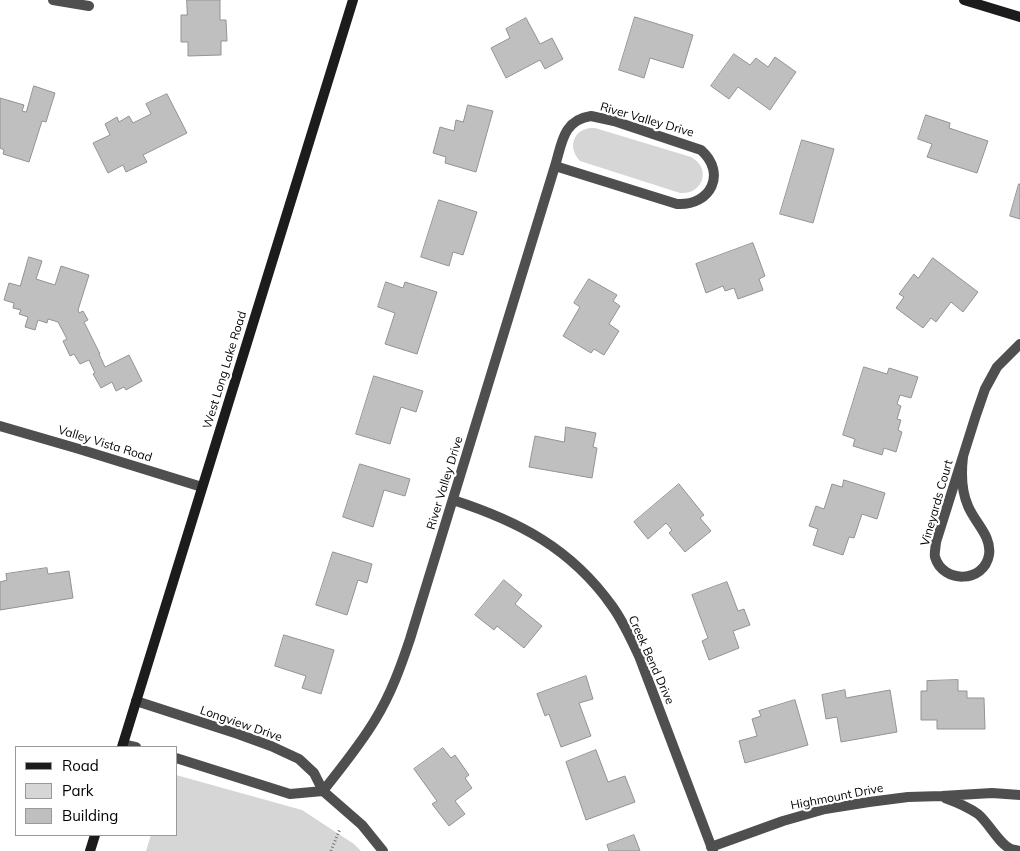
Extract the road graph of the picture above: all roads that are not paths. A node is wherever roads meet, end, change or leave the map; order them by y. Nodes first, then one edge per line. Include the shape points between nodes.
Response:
1 (53, 0) edge
2 (353, 0) edge
3 (964, 0) edge
4 (89, 6) dead end
5 (1020, 17) edge
6 (555, 166) junction
7 (1020, 344) edge
8 (0, 426) edge
9 (963, 457) junction
10 (202, 487) junction
11 (452, 500) junction
12 (136, 701) junction
13 (122, 745) edge
14 (178, 759) edge
15 (323, 791) junction
16 (1020, 795) edge
17 (942, 796) junction
18 (95, 836) edge
19 (712, 849) edge
20 (90, 851) edge
21 (383, 851) edge
22 (1019, 851) edge

1 - 4 street
2 - 10 main road, West Long Lake Road
3 - 5 main road
6 - 6 street, River Valley Drive via 677,204 692,204 699,200 712,188 714,173 709,159 701,150 591,116 576,120 568,128
6 - 11 street, River Valley Drive
7 - 9 street, Vineyards Court via 997,367 985,389
8 - 10 street, Valley Vista Road
9 - 9 street, Vineyards Court via 936,542 935,556 948,574 966,577 985,565 990,548 964,496
10 - 12 main road, West Long Lake Road
11 - 15 street, River Valley Drive via 410,639 388,696 361,742
11 - 19 street, Creek Bend Drive via 528,530 551,545 574,563 613,607 646,674
12 - 13 main road, West Long Lake Road
12 - 15 street, Longview Drive via 238,734 292,756 314,773
14 - 15 street via 290,794
15 - 21 street, Longview Drive via 362,825
16 - 17 street, Highmount Drive
17 - 19 street, Highmount Drive via 908,797 825,809 783,821
17 - 22 street, Highmount Drive via 978,814 1002,842
18 - 20 main road

